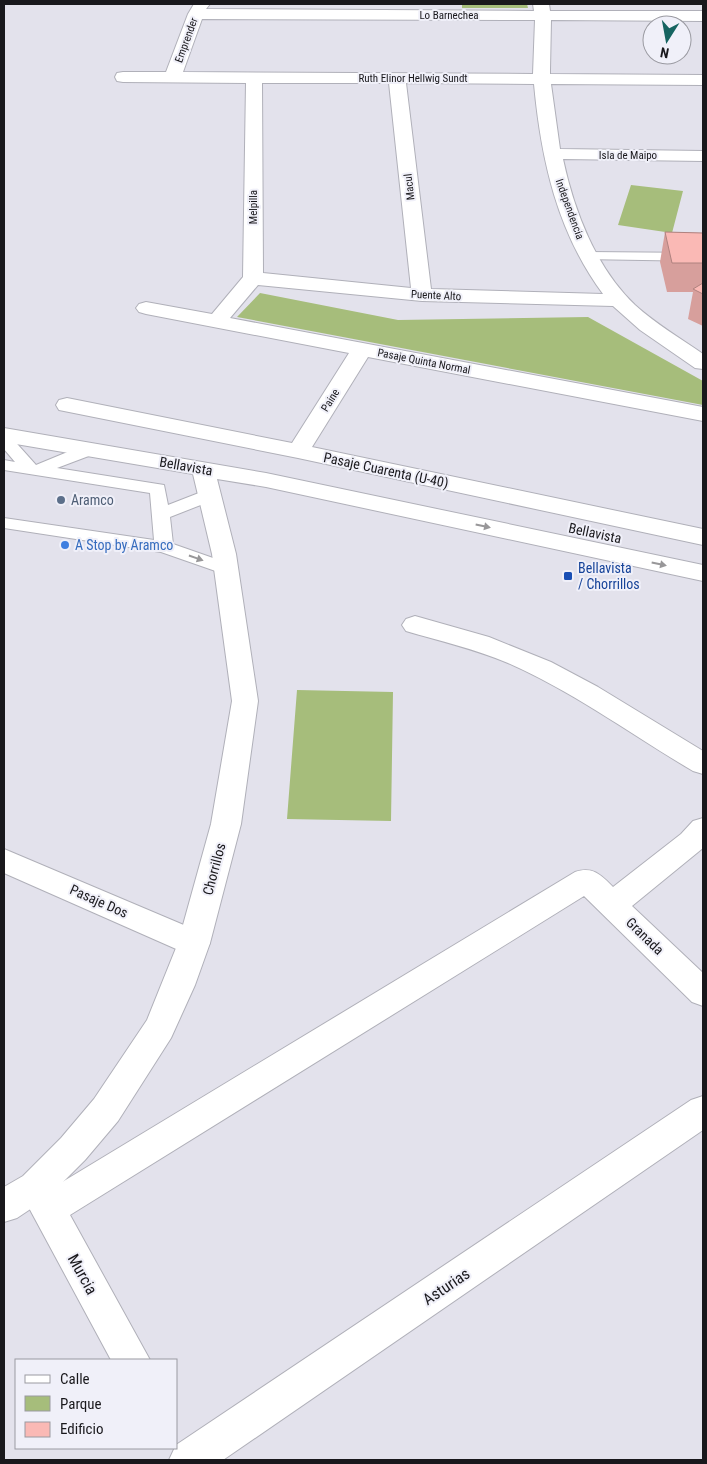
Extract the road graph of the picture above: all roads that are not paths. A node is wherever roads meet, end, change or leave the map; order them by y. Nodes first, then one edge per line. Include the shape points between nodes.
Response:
1 (199, 9) edge
2 (319, 9) edge
3 (449, 9) edge
4 (542, 10) edge
5 (703, 16) edge
6 (123, 77) dead end
7 (173, 77) junction
8 (254, 78) junction
9 (396, 78) junction
10 (542, 79) junction
11 (703, 80) edge
12 (553, 154) junction
13 (703, 156) edge
14 (587, 256) junction
15 (703, 256) edge
16 (253, 278) junction
17 (422, 296) junction
18 (619, 300) junction
19 (146, 308) dead end
20 (216, 322) junction
21 (362, 349) junction
22 (703, 363) edge
23 (67, 405) dead end
24 (703, 414) edge
25 (4, 437) edge
26 (88, 450) junction
27 (298, 451) junction
28 (4, 465) edge
29 (34, 469) junction
30 (207, 482) junction
31 (366, 502) junction
32 (162, 514) junction
33 (4, 522) edge
34 (703, 537) edge
35 (164, 548) junction
36 (703, 557) edge
37 (227, 569) junction
38 (703, 573) edge
39 (415, 625) dead end
40 (703, 764) edge
41 (703, 829) edge
42 (4, 860) edge
43 (586, 880) joint
44 (612, 905) junction
45 (194, 943) junction
46 (703, 993) edge
47 (703, 1111) edge
48 (42, 1199) junction
49 (4, 1206) edge
50 (130, 1359) edge
51 (178, 1445) edge
52 (188, 1460) edge

1 - 2 street, Lo Barnechea
1 - 7 street, Emprender
2 - 3 street, Lo Barnechea
3 - 4 street, Lo Barnechea
4 - 5 street, Lo Barnechea
4 - 10 street, Independencia
6 - 7 street, Ruth Elinor Hellwig Sundt
7 - 8 street, Ruth Elinor Hellwig Sundt
8 - 9 street, Ruth Elinor Hellwig Sundt
8 - 16 street, Melpilla
9 - 10 street, Ruth Elinor Hellwig Sundt
9 - 17 street, Macul
10 - 11 street, Ruth Elinor Hellwig Sundt
10 - 12 street, Independencia
12 - 13 street, Isla de Maipo
12 - 14 street, Independencia via 559,184
14 - 15 lane
14 - 18 street, Independencia
16 - 17 street, Puente Alto
16 - 20 street
17 - 18 street, Puente Alto
18 - 22 street, Independencia via 672,343
19 - 20 street, Pasaje Quinta Normal
20 - 21 street, Pasaje Quinta Normal
21 - 24 street, Pasaje Quinta Normal
21 - 27 street, Paine
23 - 27 street, Pasaje Cuarenta (U-40)
25 - 26 street, Bellavista
25 - 29 lane
26 - 29 lane
26 - 30 street, Bellavista
27 - 34 street, Pasaje Cuarenta (U-40)
28 - 29 lane
29 - 32 lane via 158,489
30 - 31 street, Bellavista
30 - 32 lane
30 - 37 street, Chorrillos
31 - 36 street, Bellavista via 478,508
31 -> 38 street, Bellavista
32 - 35 lane
33 - 35 lane
35 -> 37 lane
37 - 45 street, Chorrillos via 245,701 226,824
39 - 40 street via 459,636 518,657 585,692
41 - 44 street
42 - 45 street, Pasaje Dos
43 - 44 street, Granada
43 - 48 street, Chorrillos
44 - 46 street, Granada
45 - 48 street, Chorrillos via 160,1028 106,1110 73,1149
47 - 52 street, Asturias
48 - 49 street, Chorrillos
48 - 50 street, Murcia
51 - 52 street

